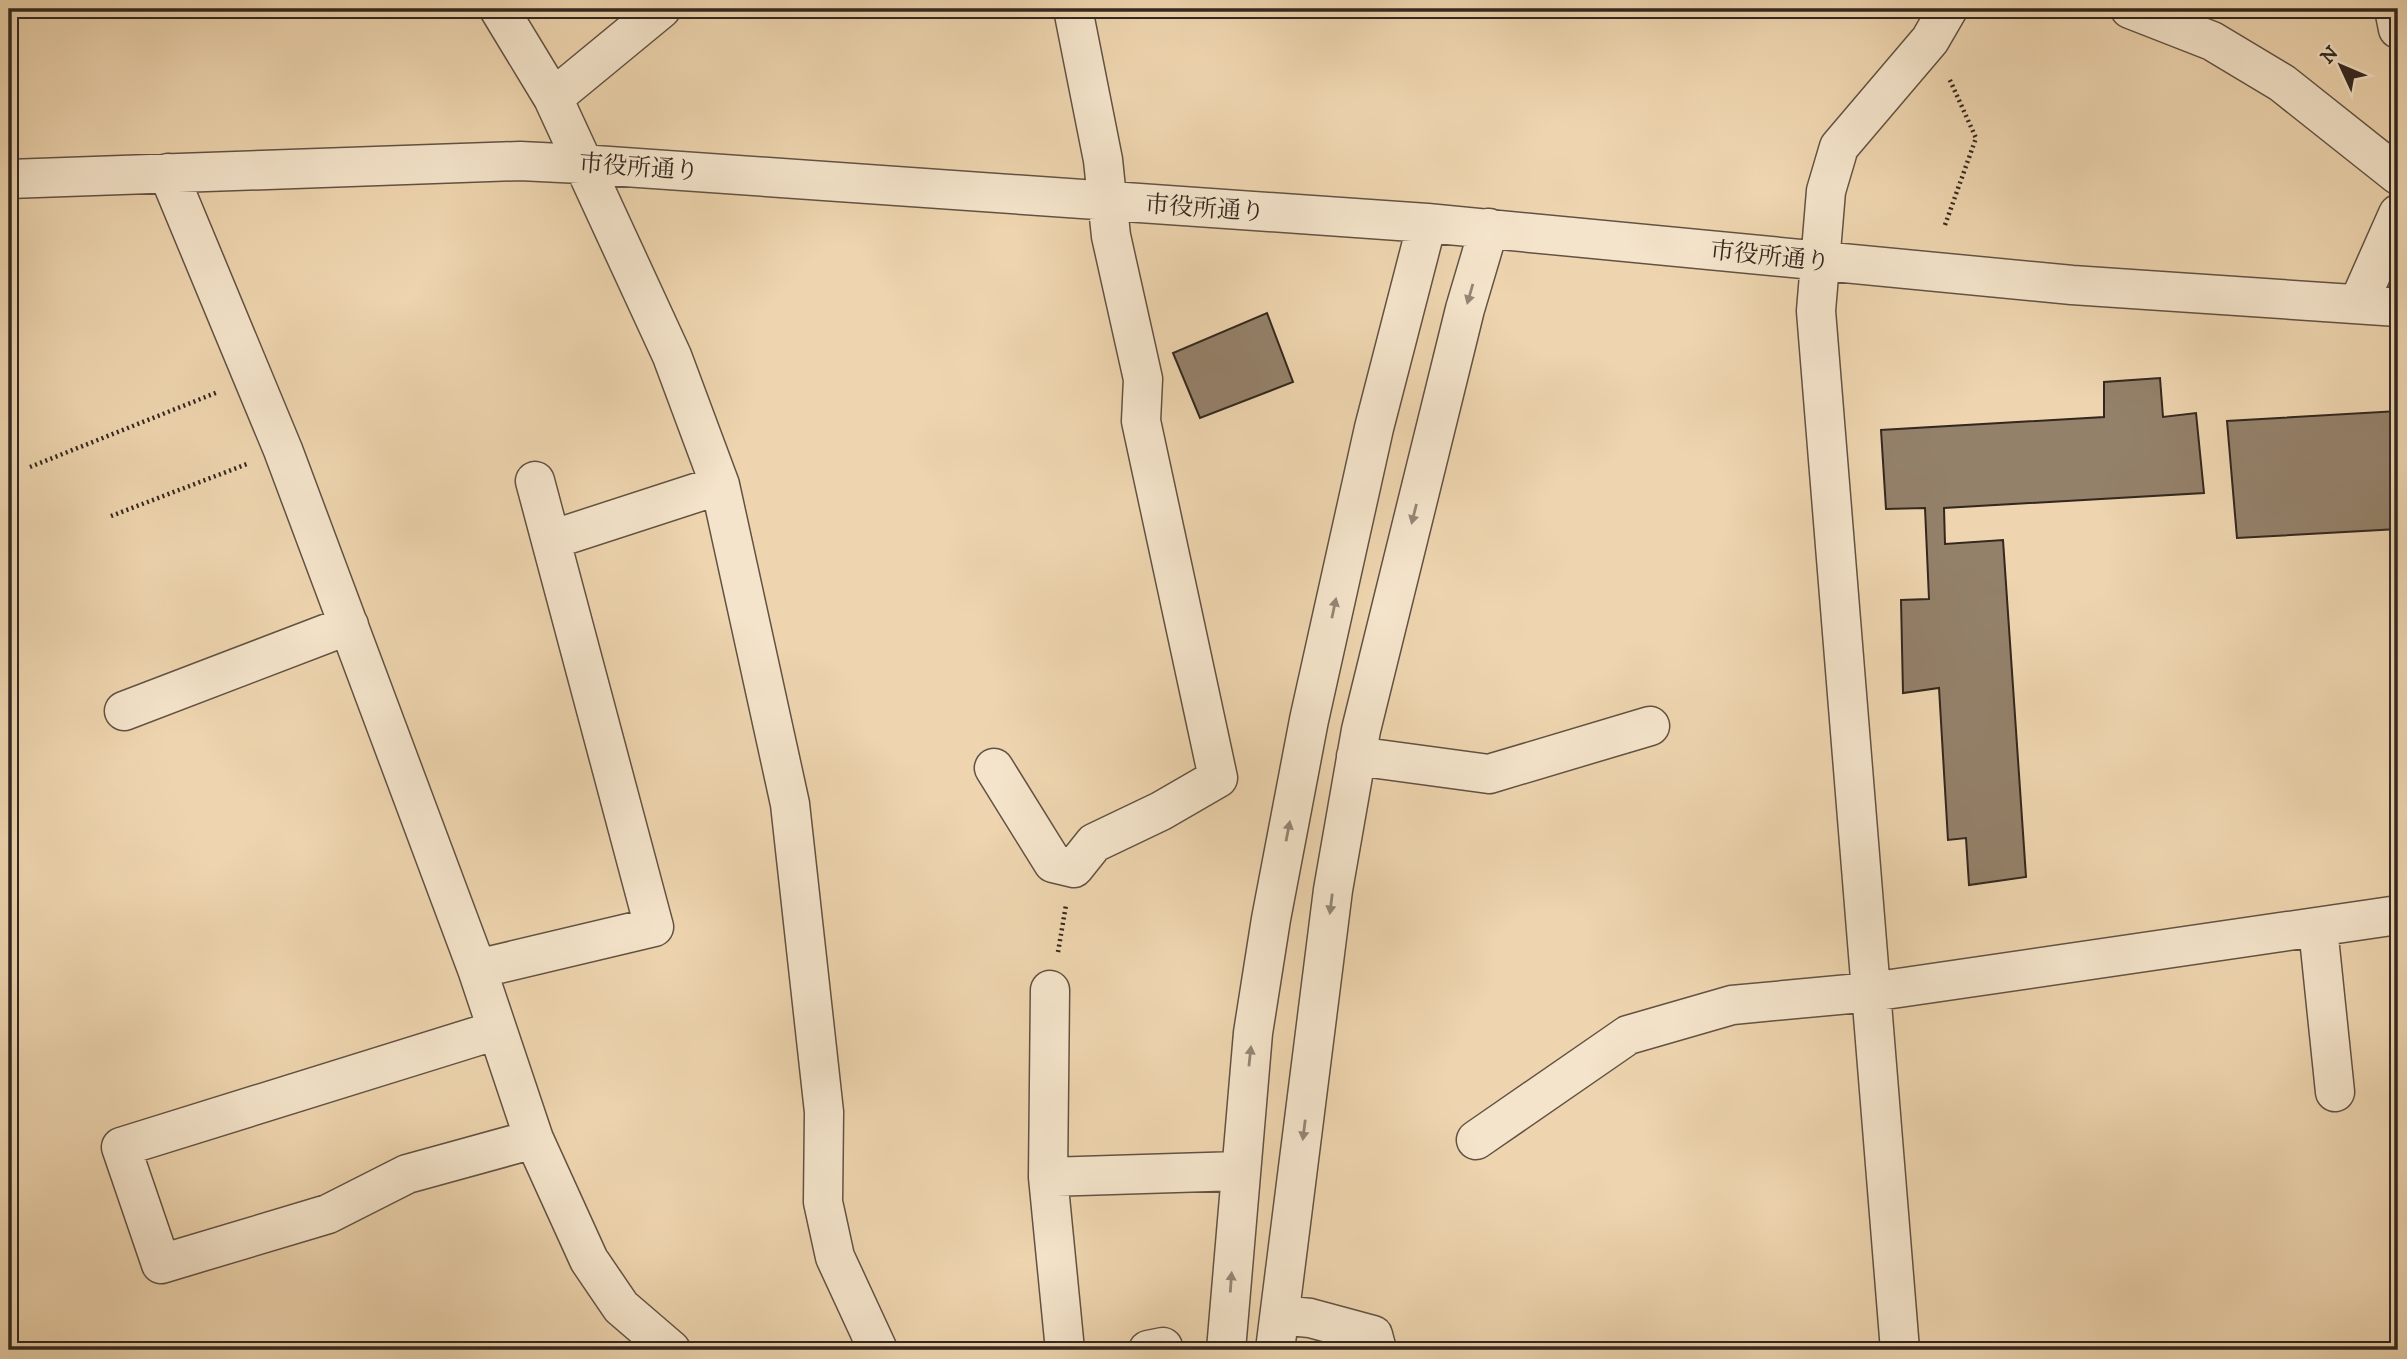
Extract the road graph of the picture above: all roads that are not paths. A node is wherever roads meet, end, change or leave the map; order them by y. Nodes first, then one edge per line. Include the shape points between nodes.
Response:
1 (499, 9) edge
2 (661, 9) edge
3 (1073, 9) edge
4 (2130, 9) edge
5 (2394, 9) edge
6 (1939, 24) edge
7 (2398, 29) edge
8 (553, 98) junction
9 (581, 164) junction
10 (168, 173) junction
11 (2398, 175) edge
12 (9, 179) edge
13 (1108, 201) junction
14 (2398, 214) edge
15 (1427, 223) junction
16 (1489, 228) junction
17 (1820, 261) junction
18 (2359, 302) junction
19 (2398, 307) edge
20 (535, 481) dead end
21 (720, 485) junction
22 (551, 540) junction
23 (349, 625) junction
24 (124, 711) dead end
25 (1650, 726) dead end
26 (1356, 756) junction
27 (995, 768) dead end
28 (2398, 915) edge
29 (2318, 928) junction
30 (477, 968) junction
31 (1050, 990) road end
32 (1871, 992) junction
33 (498, 1030) junction
34 (2335, 1092) dead end
35 (534, 1139) junction
36 (1476, 1140) dead end
37 (1239, 1171) junction
38 (1048, 1177) junction
39 (1278, 1333) edge
40 (671, 1350) edge
41 (878, 1350) edge
42 (1065, 1350) edge
43 (1226, 1350) edge
44 (1377, 1350) edge
45 (1900, 1350) edge

1 - 8 street
2 - 8 street
3 - 13 street
4 - 11 street via 2212,41 2282,83
5 - 7 street
6 - 17 street via 1839,146 1826,191
8 - 9 street
9 - 10 street, 市役所通り via 520,161
9 - 13 street, 市役所通り
9 - 21 street via 672,356
10 - 12 street, 市役所通り
10 - 23 street via 283,450
13 - 15 street, 市役所通り
13 - 27 street via 1111,236 1143,379 1141,421 1218,778 1094,843 1074,868 1053,863
14 - 18 street
15 - 16 street, 市役所通り
37 -> 15 street via 1253,1033 1309,720 1374,428
16 - 17 street, 市役所通り
16 -> 26 street
17 - 18 street, 市役所通り via 2071,285
17 - 32 street via 1816,311
18 - 19 street, 市役所通り
20 - 22 street
21 - 22 street
21 - 41 street via 790,804 824,1112 823,1202 835,1257
22 - 30 street via 654,927
23 - 24 street
23 - 30 street
25 - 26 street via 1489,775
26 -> 39 street via 1333,890
28 - 29 street
29 - 32 street
29 - 34 street
30 - 33 street
31 - 38 street
32 - 36 street via 1732,1004 1628,1035
32 - 45 street
33 - 35 street
33 - 35 street via 121,1147 161,1264 328,1214 407,1174
35 - 40 street via 589,1260 621,1307
37 - 38 street
43 -> 37 street
38 - 42 street
39 - 44 street via 1310,1318 1373,1335

